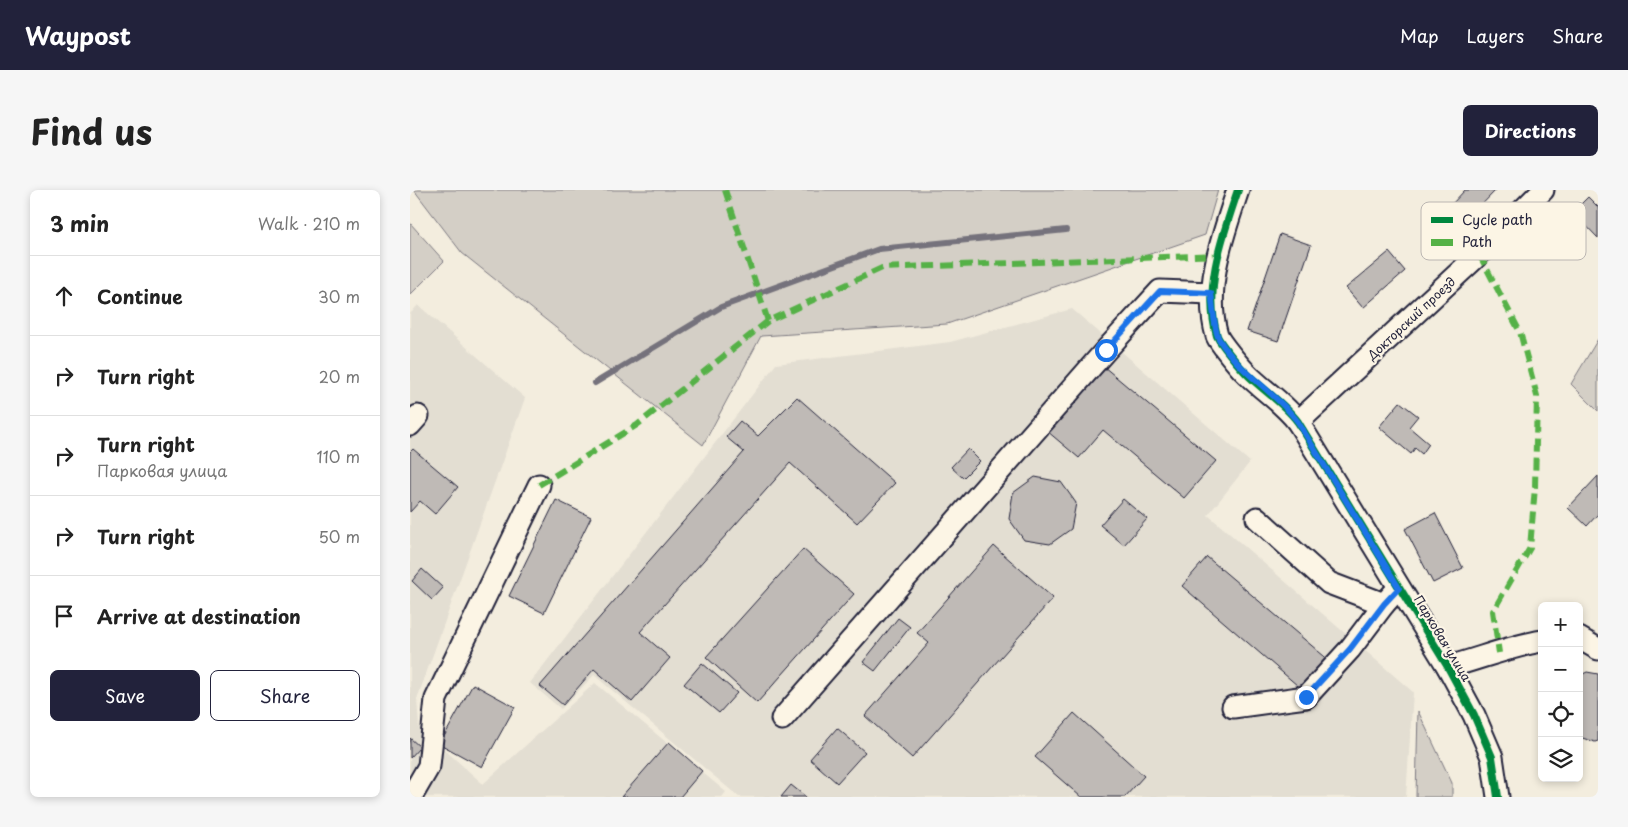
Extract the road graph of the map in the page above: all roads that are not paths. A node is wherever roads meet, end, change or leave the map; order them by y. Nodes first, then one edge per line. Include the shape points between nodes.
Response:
1 (1238, 190) edge
2 (1543, 190) edge
3 (1531, 202) edge
4 (1473, 260) edge
5 (1211, 293) junction
6 (1298, 422) junction
7 (539, 485) dead end
8 (1257, 518) dead end
9 (1399, 588) junction
10 (1384, 604) junction
11 (1583, 640) edge
12 (1538, 642) edge
13 (1598, 649) edge
14 (1448, 667) junction
15 (1234, 707) dead end
16 (782, 720) dead end
17 (411, 797) edge
18 (1498, 797) edge

1 - 5 street, Парковая улица via 1221,240
2 - 3 street, Докторский проезд
4 - 6 street, Докторский проезд
5 - 6 street, Парковая улица via 1218,337 1246,373 1288,409
5 - 16 street via 1160,291
6 - 9 street, Парковая улица
7 - 17 street via 436,699 429,766
8 - 10 street via 1329,583
9 - 10 street
9 - 14 street, Парковая улица
10 - 15 street via 1350,649 1306,697
11 - 13 street
12 - 14 street
14 - 18 street, Парковая улица via 1492,757

